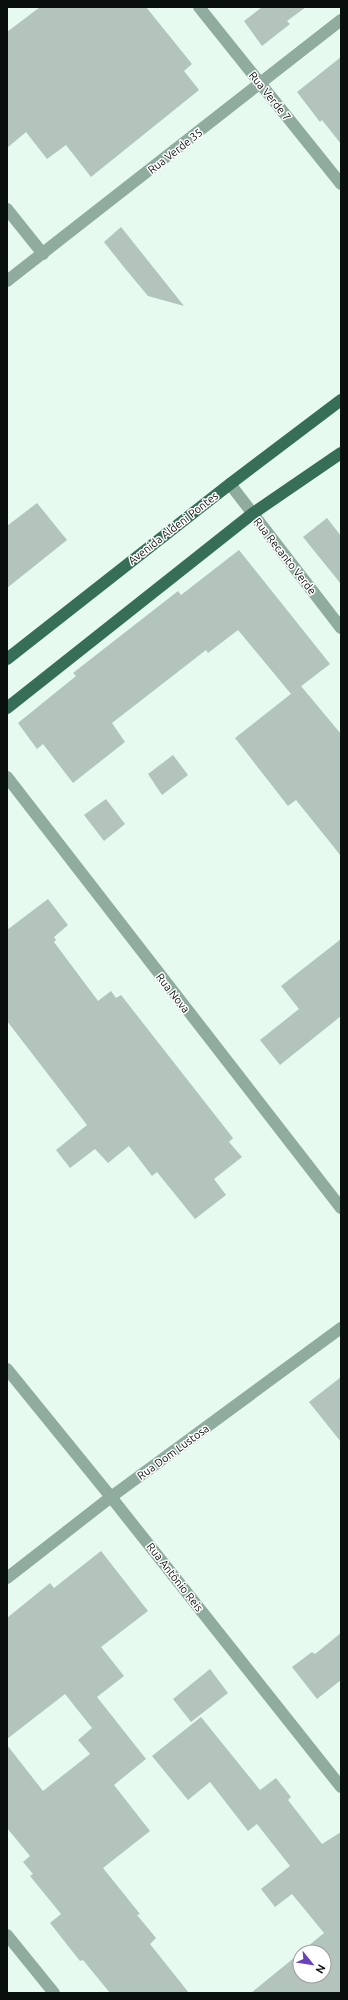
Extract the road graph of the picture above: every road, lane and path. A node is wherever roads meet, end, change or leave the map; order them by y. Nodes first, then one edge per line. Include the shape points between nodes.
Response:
1 (199, 7) edge
2 (341, 20) edge
3 (260, 85) junction
4 (341, 184) edge
5 (7, 209) edge
6 (43, 254) junction
7 (7, 281) edge
8 (341, 400) edge
9 (341, 453) edge
10 (230, 484) junction
11 (252, 514) junction
12 (341, 628) edge
13 (7, 659) edge
14 (7, 708) edge
15 (7, 777) edge
16 (341, 1208) edge
17 (341, 1328) edge
18 (7, 1369) edge
19 (111, 1497) junction
20 (7, 1578) edge
21 (341, 1787) edge
22 (7, 1935) edge
23 (54, 1993) edge

1 - 3 street, Rua Verde 7
2 - 3 street, Rua Verde 35
3 - 4 street, Rua Verde 7
3 - 6 street, Rua Verde 35
5 - 6 street
6 - 7 street, Rua Verde 35
8 - 10 main road, Avenida Aldeni Pontes
9 - 11 main road
10 - 11 street, Rua Recanto Verde
10 - 13 main road, Avenida Aldeni Pontes
11 - 12 street, Rua Recanto Verde
11 - 14 main road
15 - 16 street, Rua Nova
17 - 19 street, Rua Dom Lustosa
18 - 19 street, Rua Antônio Reis
19 - 20 street, Rua Dom Lustosa
19 - 21 street, Rua Antônio Reis
22 - 23 street

